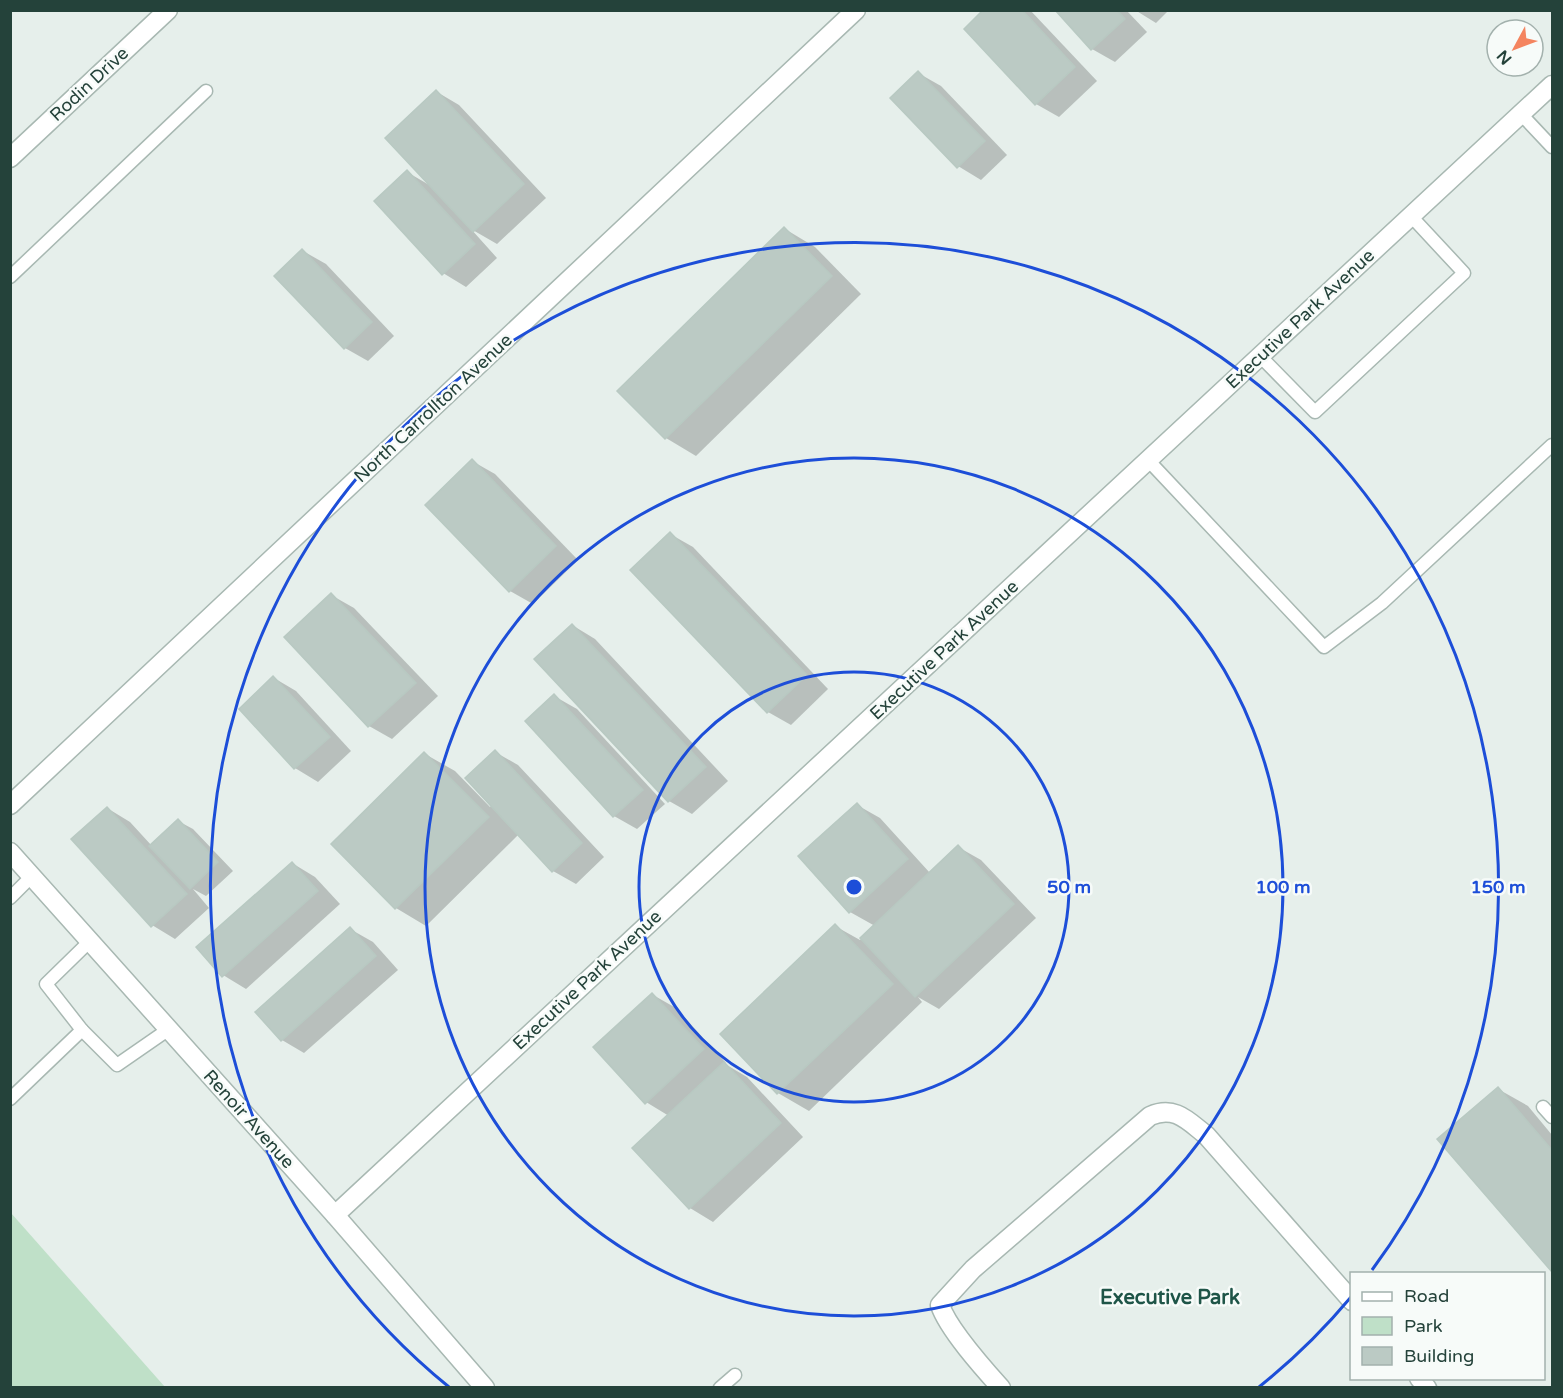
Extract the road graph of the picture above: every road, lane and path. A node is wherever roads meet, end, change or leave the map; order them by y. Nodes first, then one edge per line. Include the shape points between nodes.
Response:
1 (168, 10) edge
2 (856, 10) edge
3 (1552, 84) edge
4 (206, 91) dead end
5 (1521, 114) junction
6 (1552, 147) edge
7 (10, 158) edge
8 (1411, 216) junction
9 (10, 277) edge
10 (1260, 356) junction
11 (1552, 446) edge
12 (1148, 460) junction
13 (10, 806) edge
14 (10, 852) edge
15 (32, 876) junction
16 (10, 898) edge
17 (90, 941) junction
18 (169, 1029) junction
19 (82, 1030) junction
20 (10, 1099) edge
21 (1544, 1107) dead end
22 (1552, 1117) edge
23 (335, 1215) junction
24 (1350, 1299) edge
25 (735, 1375) dead end
26 (485, 1388) edge
27 (720, 1388) edge
28 (1001, 1388) edge

1 - 7 street, Rodin Drive
2 - 13 street, North Carrollton Avenue
3 - 5 street, Executive Park Avenue
4 - 9 lane
5 - 6 lane
5 - 8 street, Executive Park Avenue
8 - 10 street, Executive Park Avenue
8 - 10 lane via 1464,273 1315,412
10 - 12 street, Executive Park Avenue
11 - 12 lane via 1382,603 1324,647
12 - 23 street, Executive Park Avenue
14 - 15 street, Renoir Avenue
15 - 16 lane
15 - 17 street, Renoir Avenue
17 - 18 street, Renoir Avenue
17 - 19 lane via 46,984
18 - 19 lane via 117,1065
18 - 23 street, Renoir Avenue
19 - 20 lane
21 - 22 lane
23 - 26 street, Renoir Avenue
24 - 28 street via 1206,1135 1181,1116 1159,1112 973,1269 940,1305 944,1316
25 - 27 lane

